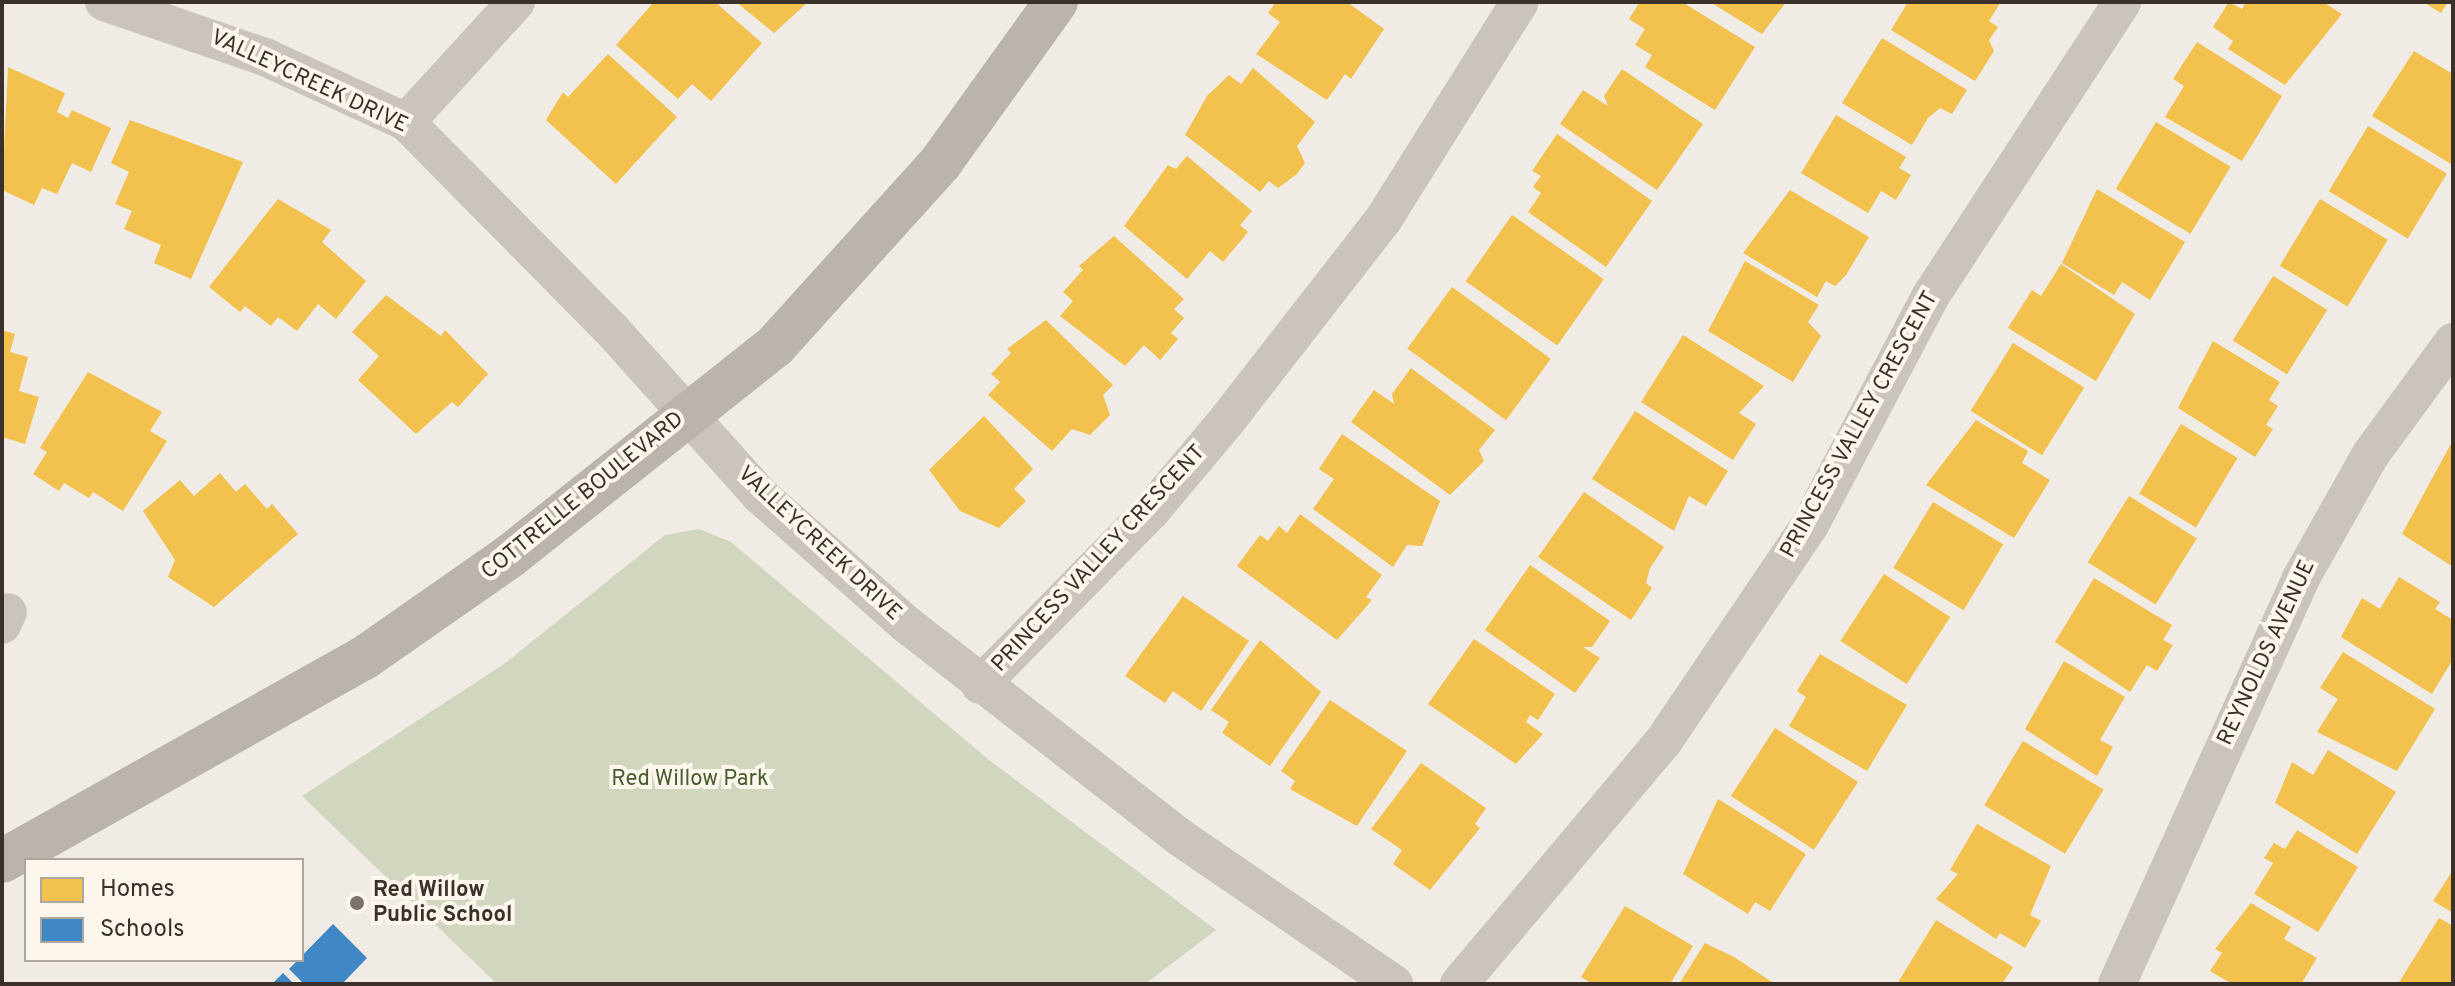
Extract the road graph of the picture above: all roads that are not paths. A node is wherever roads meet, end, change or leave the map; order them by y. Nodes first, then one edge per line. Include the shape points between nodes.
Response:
1 (104, 2) edge
2 (516, 2) edge
3 (1056, 2) edge
4 (1520, 2) edge
5 (2122, 2) edge
6 (406, 122) junction
7 (2453, 343) edge
8 (687, 413) junction
9 (980, 685) junction
10 (2, 861) edge
11 (1394, 984) edge
12 (1459, 984) edge
13 (2117, 984) edge

1 - 6 street, VALLEYCREEK DRIVE via 265,57
2 - 6 street
3 - 8 main road, COTTRELLE BOULEVARD via 987,106 822,298 775,346
4 - 9 street, PRINCESS VALLEY CRESCENT via 1383,220 1228,419 1152,510
5 - 12 street, PRINCESS VALLEY CRESCENT via 1930,297 1794,548 1663,742
6 - 8 street, VALLEYCREEK DRIVE
7 - 13 street, REYNOLDS AVENUE via 2371,454 2301,578
8 - 9 street, VALLEYCREEK DRIVE via 761,496
8 - 10 main road, COTTRELLE BOULEVARD via 510,556 364,658
9 - 11 street, VALLEYCREEK DRIVE via 1178,836

